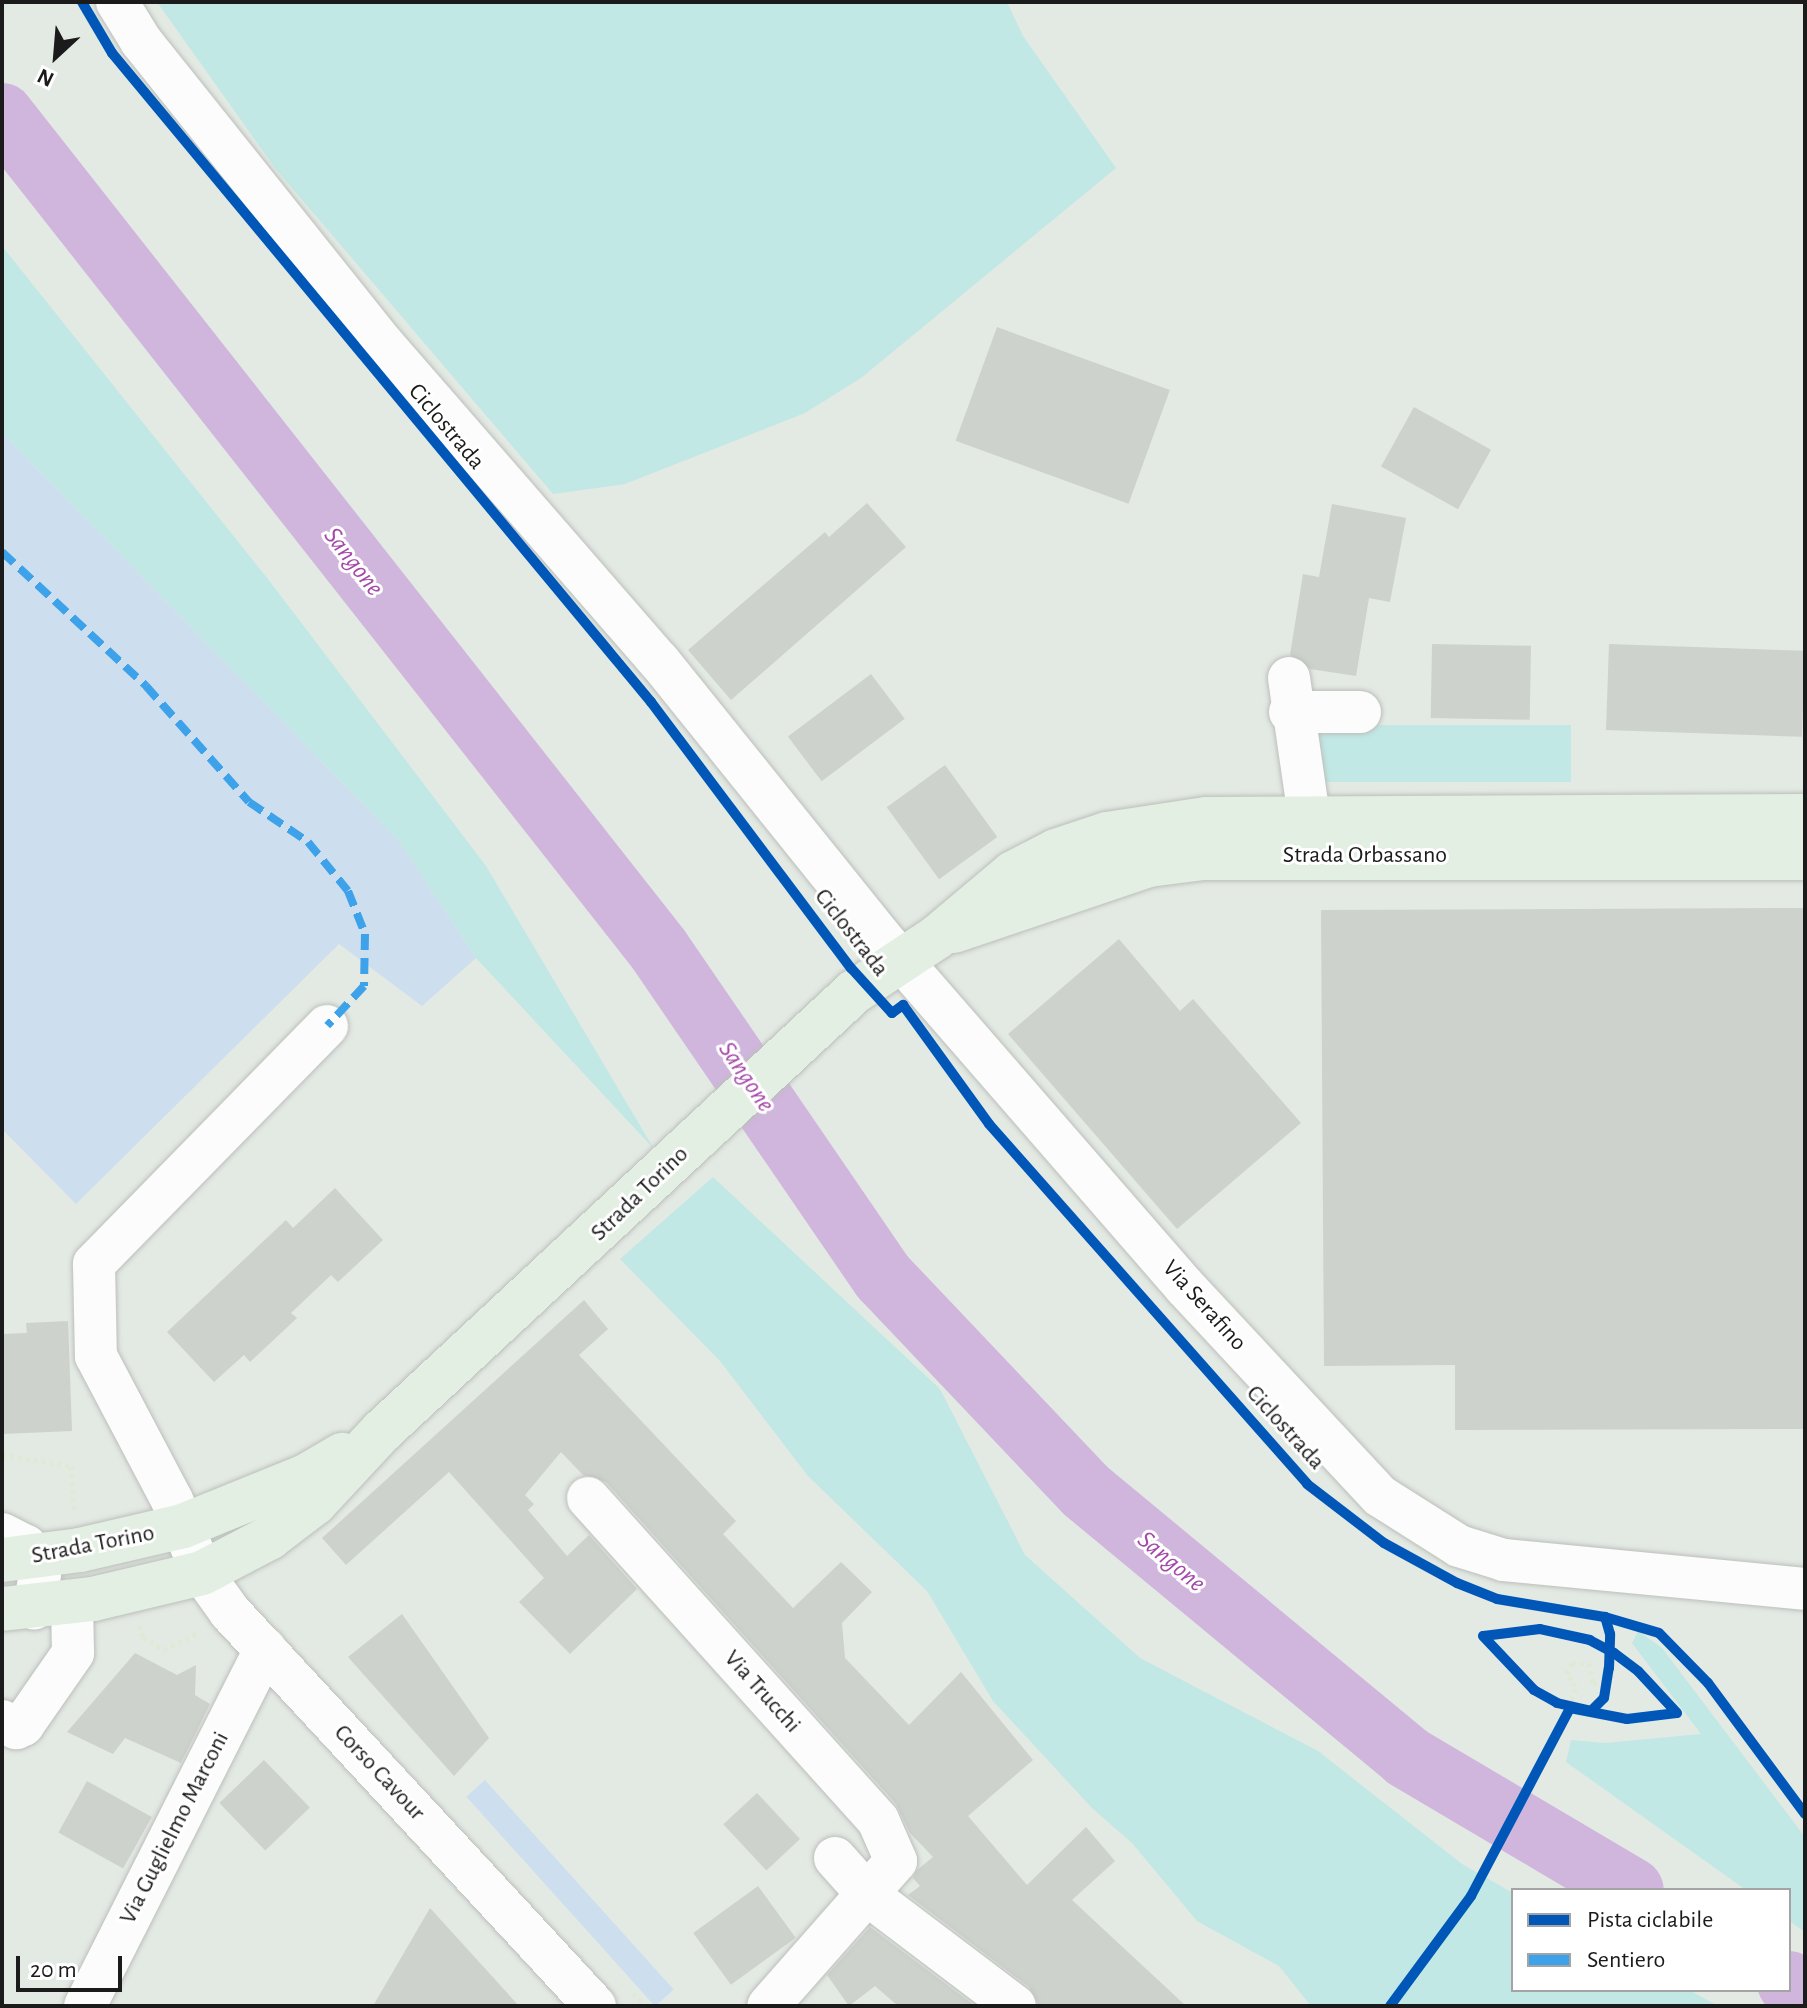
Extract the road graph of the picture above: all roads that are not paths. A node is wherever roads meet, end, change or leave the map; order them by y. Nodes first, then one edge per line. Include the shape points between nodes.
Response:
1 (117, 2) edge
2 (1360, 712) dead end
3 (1309, 816) junction
4 (1805, 816) edge
5 (1805, 858) edge
6 (937, 937) junction
7 (900, 958) junction
8 (327, 1026) dead end
9 (382, 1431) junction
10 (588, 1498) dead end
11 (183, 1526) junction
12 (13, 1551) edge
13 (202, 1573) junction
14 (1805, 1589) edge
15 (36, 1606) edge
16 (265, 1649) junction
17 (2, 1721) edge
18 (835, 1858) dead end
19 (868, 1895) junction
20 (85, 2006) edge
21 (595, 2006) edge
22 (768, 2006) edge
23 (1015, 2006) edge

1 - 7 street, Via Serafino via 141,41 383,344 659,661
2 - 3 street, Strada Orbassano via 1289,695
3 - 4 main road, Strada Orbassano
3 - 6 main road, Strada Orbassano via 1206,819 1107,834 1013,873
5 - 6 main road, Strada Orbassano via 1204,858 1149,865
6 - 7 main road, Strada Orbassano
7 - 9 main road, Strada Torino via 854,992
7 - 14 street, Via Serafino via 1186,1288 1380,1496 1459,1546 1504,1560
8 - 11 street, Strada Torino via 94,1264 96,1356
9 - 11 main road, Strada Torino via 306,1476
9 - 13 main road, Strada Torino via 315,1503 269,1538
10 - 19 street, Via Trucchi via 878,1820 896,1861
11 - 12 main road, Strada Torino
11 - 13 street, Corso Cavour
12 - 15 street via 40,1574
13 - 15 main road, Strada Torino
13 - 16 street, Corso Cavour
15 - 17 street via 73,1653 23,1725 16,1728
16 - 20 street, Via Guglielmo Marconi
16 - 21 street, Corso Cavour
18 - 19 street
19 - 22 street, Via Trucchi
19 - 23 street

